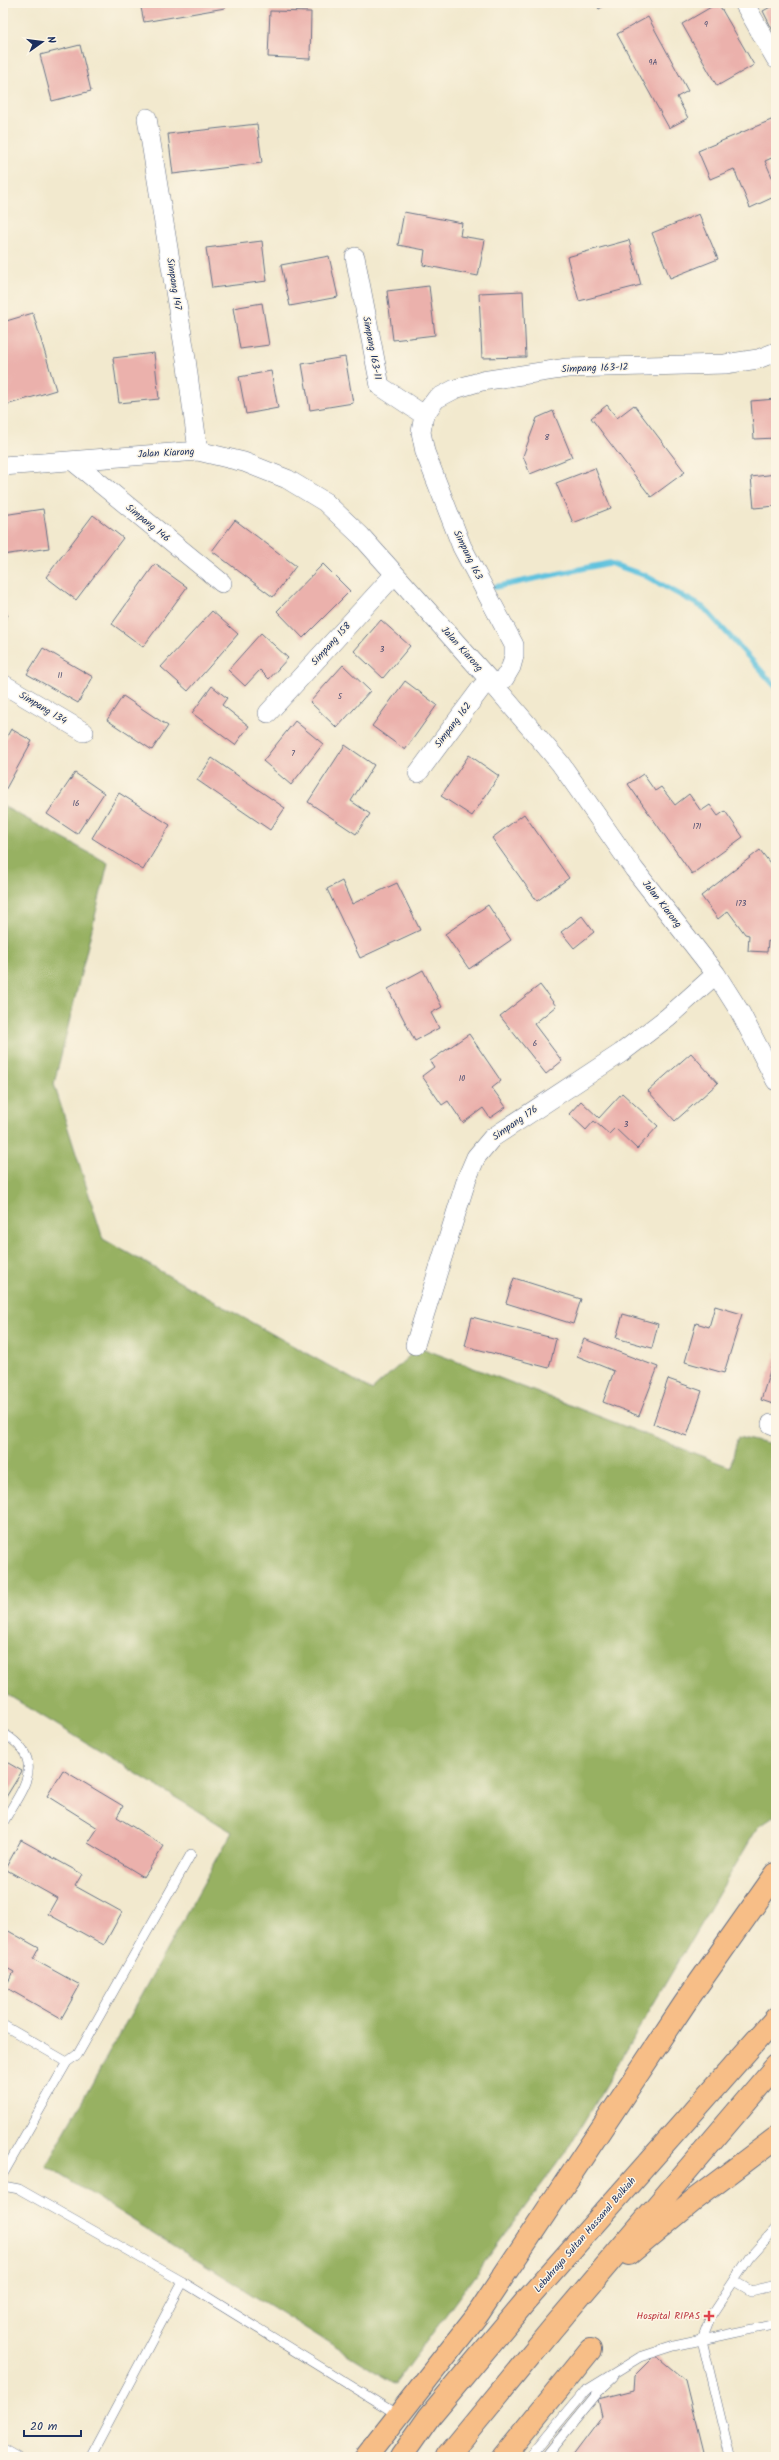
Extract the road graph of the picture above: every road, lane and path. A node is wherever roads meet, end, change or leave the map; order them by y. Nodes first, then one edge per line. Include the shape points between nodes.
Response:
1 (744, 3) edge
2 (776, 59) edge
3 (147, 118) dead end
4 (355, 257) dead end
5 (776, 352) edge
6 (424, 415) junction
7 (198, 451) junction
8 (74, 462) junction
9 (3, 466) edge
10 (395, 574) junction
11 (222, 584) dead end
12 (3, 684) edge
13 (493, 684) junction
14 (268, 714) dead end
15 (84, 732) dead end
16 (418, 773) dead end
17 (716, 974) junction
18 (776, 1081) edge
19 (415, 1345) dead end
20 (3, 1733) edge
21 (3, 1823) edge
22 (190, 1854) dead end
23 (776, 1874) edge
24 (776, 2018) edge
25 (3, 2024) edge
26 (67, 2062) junction
27 (776, 2066) edge
28 (776, 2138) edge
29 (3, 2174) edge
30 (3, 2186) edge
31 (776, 2228) edge
32 (734, 2281) junction
33 (183, 2282) junction
34 (776, 2285) edge
35 (587, 2288) junction
36 (776, 2324) edge
37 (702, 2340) junction
38 (592, 2353) dead end
39 (628, 2364) junction
40 (398, 2415) junction
41 (3, 2449) edge
42 (17, 2457) edge
43 (90, 2457) edge
44 (366, 2457) edge
45 (401, 2457) edge
46 (447, 2457) edge
47 (503, 2457) edge
48 (530, 2457) edge
49 (545, 2457) edge
50 (730, 2457) edge

1 - 2 street
3 - 7 street, Simpang 147
4 - 6 street, Simpang 163-11 via 380,386
5 - 6 street, Simpang 163-12 via 758,359 725,364 568,368 506,377 456,389 436,399
6 - 13 street, Simpang 163 via 422,432 425,452 459,540 514,644 511,667 504,679
7 - 8 street, Jalan Kiarong
7 - 10 street, Jalan Kiarong via 244,462 287,479 318,498 361,536
8 - 9 street, Jalan Kiarong
8 - 11 street, Simpang 146
10 - 13 street, Jalan Kiarong
10 - 14 street, Simpang 158
12 - 15 street, Simpang 134
13 - 16 street, Simpang 162 via 482,687
13 - 17 street, Jalan Kiarong via 560,763 634,869
17 - 18 street, Jalan Kiarong via 740,1012
17 - 19 street, Simpang 176 via 621,1053 492,1138 476,1157 467,1178
20 - 21 lane via 14,1740 28,1760 29,1775
22 - 26 lane via 78,2054
23 - 40 main road via 685,2003 478,2314
24 - 45 main road, Lebuhraya Sultan Hassanal Bolkiah via 525,2302 429,2417
25 - 26 lane
26 - 29 lane
27 - 35 main road
28 - 35 main road via 694,2200
30 - 33 lane via 19,2189
31 - 32 lane via 748,2258
32 - 34 lane via 750,2291
32 - 37 lane via 712,2314
33 - 40 lane
33 - 43 lane
35 - 46 main road
36 - 37 lane
37 - 39 lane via 640,2357
37 - 50 lane
38 - 47 main road
39 - 48 lane via 585,2391
39 - 49 lane via 600,2390
40 - 44 main road
41 - 42 lane

